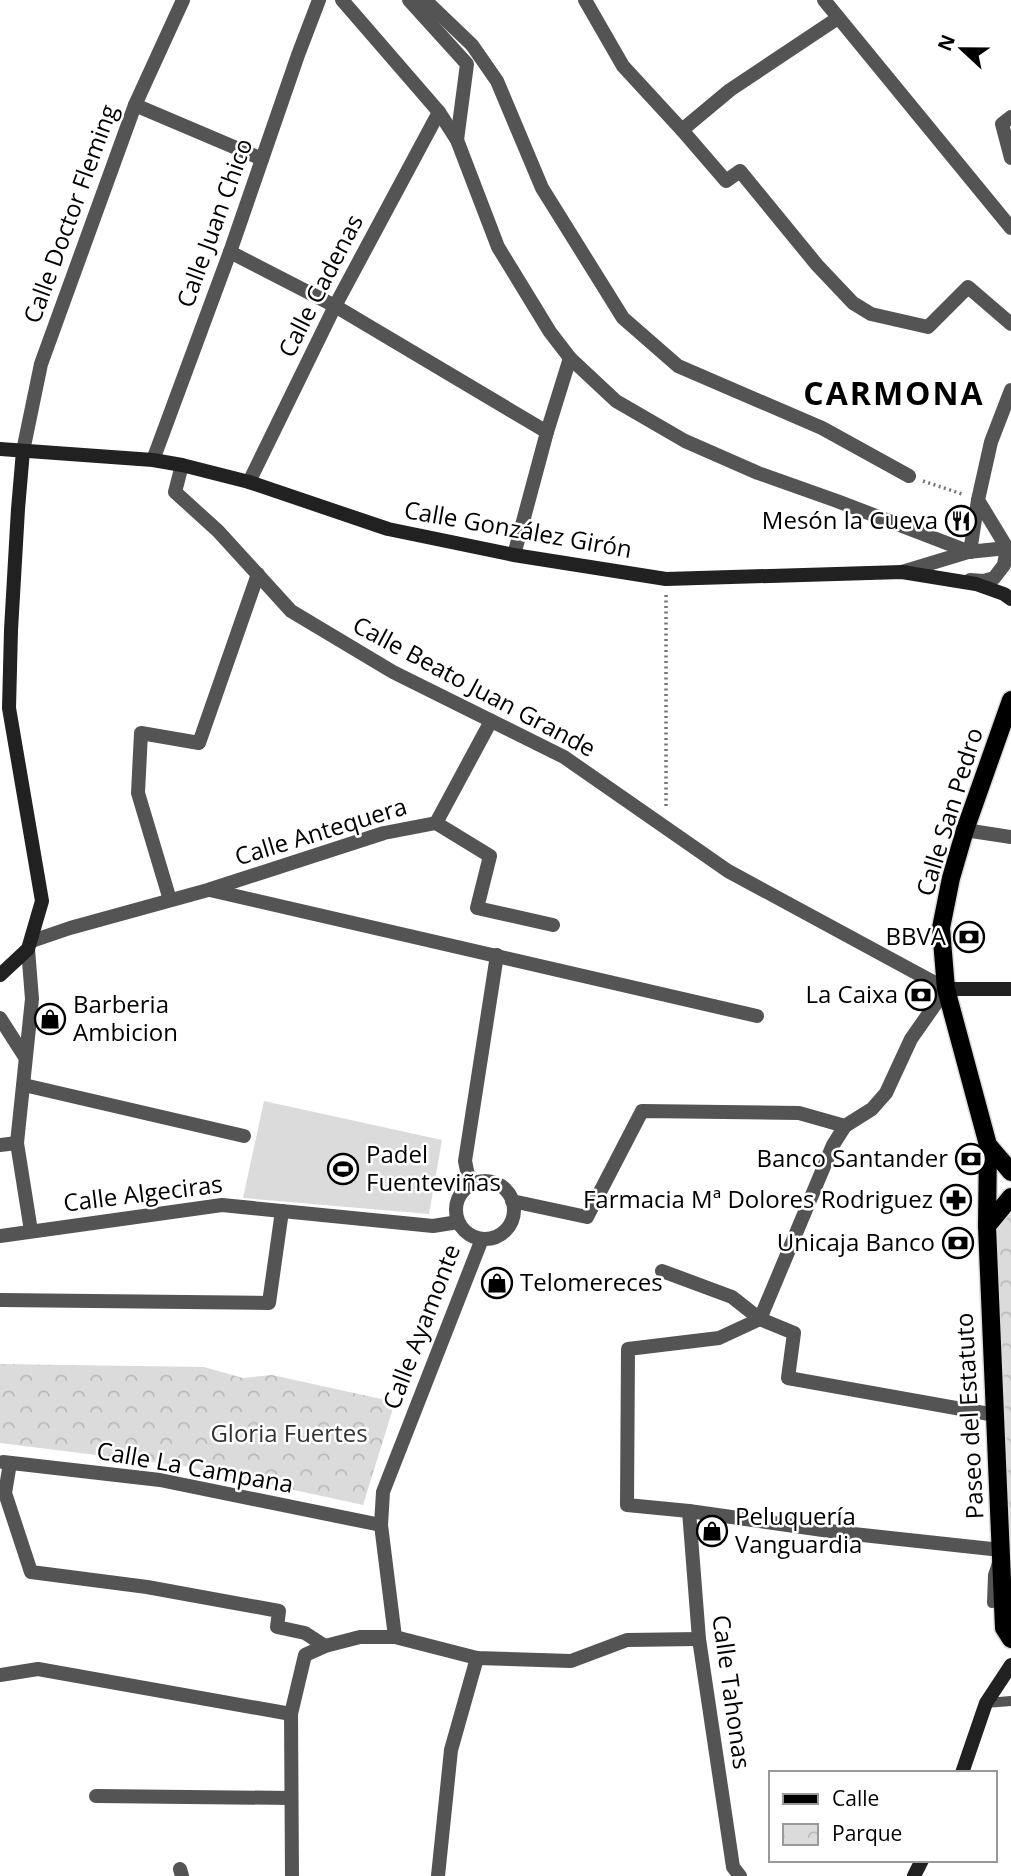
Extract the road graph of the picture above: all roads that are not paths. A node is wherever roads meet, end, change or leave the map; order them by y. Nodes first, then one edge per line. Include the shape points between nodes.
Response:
1 (183, 0) edge
2 (320, 0) edge
3 (342, 0) edge
4 (409, 0) edge
5 (425, 0) edge
6 (585, 0) edge
7 (824, 0) edge
8 (838, 18) junction
9 (135, 105) junction
10 (439, 112) junction
11 (1011, 117) edge
12 (682, 130) junction
13 (457, 140) junction
14 (1011, 158) edge
15 (262, 159) junction
16 (1011, 228) edge
17 (230, 252) junction
18 (335, 306) junction
19 (1011, 324) edge
20 (570, 358) junction
21 (1011, 390) edge
22 (547, 432) junction
23 (0, 449) edge
24 (23, 451) junction
25 (153, 460) junction
26 (182, 465) junction
27 (909, 476) road end
28 (248, 482) junction
29 (978, 500) junction
30 (1009, 549) edge
31 (970, 552) junction
32 (514, 555) junction
33 (902, 572) junction
34 (257, 575) junction
35 (954, 580) junction
36 (1011, 599) edge
37 (1011, 700) edge
38 (5, 710) edge
39 (491, 721) junction
40 (436, 823) junction
41 (965, 830) junction
42 (1011, 836) edge
43 (208, 890) junction
44 (170, 900) junction
45 (553, 925) dead end
46 (30, 945) junction
47 (497, 955) junction
48 (0, 975) edge
49 (946, 989) junction
50 (1011, 989) edge
51 (757, 1016) dead end
52 (0, 1018) edge
53 (25, 1058) junction
54 (23, 1085) junction
55 (845, 1126) junction
56 (244, 1136) dead end
57 (17, 1143) junction
58 (988, 1144) junction
59 (0, 1145) edge
60 (1011, 1172) edge
61 (470, 1185) junction
62 (1011, 1196) edge
63 (512, 1201) junction
64 (282, 1211) junction
65 (458, 1222) junction
66 (987, 1226) junction
67 (31, 1231) junction
68 (0, 1236) edge
69 (482, 1239) junction
70 (662, 1271) dead end
71 (0, 1300) edge
72 (760, 1319) junction
73 (995, 1416) junction
74 (5, 1462) edge
75 (689, 1511) junction
76 (381, 1525) junction
77 (1001, 1550) junction
78 (992, 1603) dead end
79 (395, 1637) junction
80 (699, 1639) junction
81 (1011, 1639) edge
82 (325, 1646) junction
83 (477, 1658) junction
84 (1011, 1665) edge
85 (0, 1675) edge
86 (1011, 1701) edge
87 (986, 1703) junction
88 (291, 1714) junction
89 (963, 1771) edge
90 (96, 1796) dead end
91 (291, 1798) junction
92 (292, 1876) edge
93 (438, 1876) edge
94 (740, 1876) edge

1 - 9 street, Calle Doctor Fleming
2 - 15 street, Calle Juan Chico
3 - 10 street
4 - 13 street via 467,64
5 - 27 street via 472,45 497,81 542,188 622,318 678,366 821,428
6 - 12 street via 623,66
7 - 8 street
8 - 12 street via 730,90
8 - 16 street
9 - 15 street
9 - 24 street, Calle Doctor Fleming via 41,364
10 - 13 street
10 - 18 street, Calle Cadenas
11 - 14 street via 1002,124
12 - 19 street via 726,181 740,171 817,265 853,303 871,314 928,327 968,287
13 - 20 street via 498,247
15 - 17 street, Calle Juan Chico
17 - 18 street
17 - 25 street, Calle Juan Chico
18 - 22 street
18 - 28 street, Calle Cadenas
20 - 22 street
20 - 31 street via 616,401 685,441
21 - 29 street via 991,442
22 - 32 street
23 - 24 street, Calle González Girón
24 - 25 street, Calle González Girón
24 - 38 street
25 - 26 street, Calle González Girón
26 - 28 street, Calle González Girón
26 - 34 street, Calle Beato Juan Grande via 176,492
28 - 32 street, Calle González Girón via 388,530
29 - 30 street
29 - 31 street
30 - 31 street
30 - 35 street via 994,578
31 - 33 street
32 - 33 street, Calle González Girón via 666,579
33 - 35 street, Calle González Girón
34 - 39 street, Calle Beato Juan Grande via 291,611 393,672
34 - 44 street via 199,743 141,733 138,793
35 - 36 street, Calle González Girón via 976,583
37 - 41 main road, Calle San Pedro
38 - 46 street via 42,901
39 - 40 street
39 - 49 street, Calle Beato Juan Grande via 564,757 729,871
40 - 43 street, Calle Antequera via 384,833
40 - 45 street, Calle Antequera via 490,856 477,908
41 - 42 street
41 - 49 main road, Calle San Pedro via 941,928
43 - 44 street, Calle Antequera
43 - 47 street
44 - 46 street, Calle Antequera
46 - 48 street
46 - 53 street via 32,999
47 - 51 street
47 - 61 street via 465,1161
49 - 50 street
49 - 55 street via 911,1039 886,1093 872,1109
49 - 58 main road, Calle San Pedro
52 - 53 street
53 - 54 street
54 - 56 street
54 - 57 street
55 - 63 street via 799,1113 642,1111 587,1217
55 - 72 street
57 - 59 street
57 - 67 street
58 - 60 main road
58 - 66 main road, Paseo del Estatuto
61 - 63 street via 495,1183
61 - 65 street via 458,1198
62 - 66 main road
63 - 69 street via 514,1211 507,1228
64 - 65 street, Calle Algeciras via 433,1226
64 - 67 street, Calle Algeciras via 222,1205
64 - 71 street via 269,1304
65 - 69 street
66 - 73 main road, Paseo del Estatuto
67 - 68 street, Calle Algeciras
69 - 76 street, Calle Ayamonte via 383,1492
70 - 72 street via 732,1297
72 - 73 street via 794,1333 788,1378
72 - 75 street via 719,1338 628,1349 627,1505
73 - 77 main road, Paseo del Estatuto
74 - 76 street, Calle La Campana via 160,1480
74 - 82 street via 5,1493 31,1572 279,1611 277,1627 305,1633
75 - 77 street
75 - 80 street, Calle Tahonas
76 - 79 street, Calle Ayamonte
77 - 78 lane via 993,1575
77 - 81 main road, Paseo del Estatuto via 1004,1628
79 - 82 street via 360,1637
79 - 83 street
80 - 83 street via 628,1640 571,1661
80 - 94 street, Calle Tahonas via 733,1867
82 - 88 street via 305,1654
83 - 93 street via 451,1750
84 - 87 street
85 - 88 street via 38,1669
86 - 87 lane
87 - 89 street
88 - 91 street
90 - 91 street
91 - 92 street

